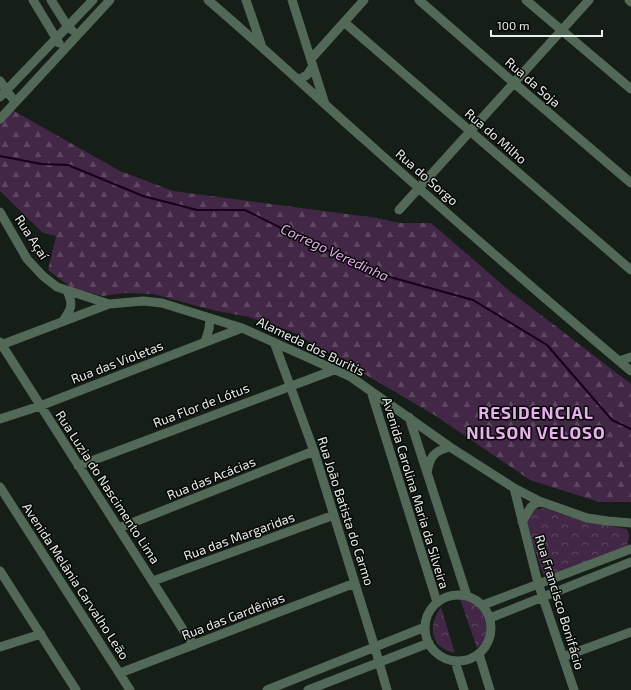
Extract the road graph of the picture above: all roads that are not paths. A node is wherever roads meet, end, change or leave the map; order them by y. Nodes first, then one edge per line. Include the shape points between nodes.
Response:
1 (32, 0) edge
2 (50, 0) edge
3 (93, 0) edge
4 (110, 0) edge
5 (208, 0) edge
6 (246, 0) edge
7 (292, 0) edge
8 (364, 0) edge
9 (419, 0) edge
10 (526, 0) edge
11 (589, 0) edge
12 (629, 0) edge
13 (631, 2) edge
14 (344, 22) junction
15 (68, 27) junction
16 (562, 30) junction
17 (77, 35) junction
18 (57, 39) junction
19 (261, 46) junction
20 (62, 51) junction
21 (312, 62) junction
22 (298, 80) junction
23 (0, 81) edge
24 (514, 83) junction
25 (631, 89) edge
26 (3, 94) edge
27 (15, 102) junction
28 (326, 105) junction
29 (0, 119) edge
30 (471, 131) junction
31 (631, 183) edge
32 (419, 188) junction
33 (399, 210) dead end
34 (0, 212) edge
35 (631, 270) edge
36 (68, 291) junction
37 (109, 304) junction
38 (210, 318) junction
39 (64, 321) junction
40 (242, 328) junction
41 (205, 342) junction
42 (274, 342) junction
43 (1, 344) edge
44 (631, 357) edge
45 (619, 361) junction
46 (334, 370) junction
47 (631, 371) edge
48 (290, 385) junction
49 (371, 391) junction
50 (40, 406) junction
51 (409, 417) junction
52 (0, 419) edge
53 (450, 447) junction
54 (314, 451) junction
55 (78, 466) junction
56 (427, 474) junction
57 (0, 487) edge
58 (514, 488) junction
59 (539, 501) junction
60 (334, 515) junction
61 (522, 522) junction
62 (630, 525) edge
63 (119, 528) junction
64 (631, 549) edge
65 (631, 562) edge
66 (0, 571) edge
67 (153, 581) junction
68 (355, 583) junction
69 (538, 583) junction
70 (467, 596) junction
71 (543, 597) junction
72 (437, 602) junction
73 (483, 605) junction
74 (490, 618) junction
75 (425, 627) junction
76 (631, 632) edge
77 (41, 634) junction
78 (429, 643) junction
79 (194, 645) junction
80 (0, 647) edge
81 (375, 648) junction
82 (479, 654) junction
83 (563, 657) junction
84 (455, 661) junction
85 (379, 662) junction
86 (120, 673) junction
87 (76, 690) edge
88 (130, 690) edge
89 (267, 690) edge
90 (308, 690) edge
91 (387, 690) edge
92 (464, 690) edge
93 (490, 690) edge
94 (574, 690) edge

1 - 18 street
2 - 15 street
3 - 15 street
4 - 17 street
5 - 19 street, Rua do Sorgo
6 - 19 street
7 - 21 street
8 - 14 street
9 - 24 street, Rua da Soja
10 - 16 street
11 - 16 street
12 - 13 street
14 - 21 street
14 - 30 street, Rua do Milho
15 - 17 street
15 - 18 street
16 - 24 street
16 - 25 street
17 - 20 street
18 - 20 street
18 - 26 street
19 - 22 street, Rua do Sorgo
20 - 27 street
21 - 22 street via 307,75
21 - 28 street
22 - 28 street, Rua do Sorgo
23 - 26 street
24 - 30 street
24 - 31 street, Rua da Soja
26 - 27 street
27 - 29 street
28 - 32 street, Rua do Sorgo
30 - 32 street
30 - 35 street, Rua do Milho
32 - 33 street
32 - 45 street, Rua do Sorgo
34 - 36 street, Rua Açaí via 27,259 57,287
36 - 37 street, Rua Açaí
36 - 39 street via 71,308
37 - 38 street, Alameda dos Buritis via 144,301 162,303
37 - 39 street, Alameda dos Buritis
38 - 40 street, Alameda dos Buritis
38 - 41 street
39 - 43 street, Alameda dos Buritis
40 - 41 street, Rua das Violetas
40 - 42 street, Alameda dos Buritis
41 - 50 street, Rua das Violetas
42 - 46 street, Alameda dos Buritis
42 - 48 street, Rua João Batista do Carmo
43 - 50 street, Rua Luzia do Nascimento Lima
44 - 45 street
45 - 47 street, Rua do Sorgo
46 - 48 street, Rua Flor de Lótus
46 - 49 street, Alameda dos Buritis via 351,377
48 - 54 street, Rua João Batista do Carmo
48 - 55 street, Rua Flor de Lótus
49 - 51 street, Alameda dos Buritis
49 - 72 street, Avenida Carolina Maria da Silveira
50 - 52 street, Rua das Violetas
50 - 55 street, Rua Luzia do Nascimento Lima
51 - 53 street, Alameda dos Buritis
51 - 56 street, Avenida Carolina Maria da Silveira
53 - 56 street via 436,452
53 - 58 street, Alameda dos Buritis
54 - 60 street, Rua João Batista do Carmo
54 - 63 street, Rua das Acácias
55 - 63 street, Rua Luzia do Nascimento Lima
56 - 70 street, Avenida Carolina Maria da Silveira
57 - 86 street, Avenida Melânia Carvalho Leão
58 - 59 street, Alameda dos Buritis
58 - 61 street, Rua Francisco Bonifácio
59 - 61 street, Rua Francisco Bonifácio via 531,507
59 - 62 street, Alameda dos Buritis via 587,518
60 - 67 street, Rua das Margaridas
60 - 68 street, Rua João Batista do Carmo
61 - 69 street, Rua Francisco Bonifácio
63 - 67 street, Rua Luzia do Nascimento Lima
64 - 69 street
65 - 71 street
66 - 77 street
67 - 79 street, Rua Luzia do Nascimento Lima
68 - 79 street, Rua das Gardênias
68 - 81 street, Rua João Batista do Carmo
69 - 71 street, Rua Francisco Bonifácio
69 - 73 street
70 - 72 street via 456,594
70 - 73 street
71 - 74 street
71 - 83 street, Rua Francisco Bonifácio
72 - 75 street via 428,614
73 - 74 street
74 - 82 street via 490,638
75 - 78 street
75 - 81 street
76 - 83 street
77 - 80 street
77 - 87 street
78 - 84 street via 435,652
78 - 85 street
79 - 86 street, Rua das Gardênias
81 - 85 street, Rua João Batista do Carmo
81 - 89 street
82 - 84 street via 471,659
82 - 93 street
83 - 94 street, Rua Francisco Bonifácio
84 - 92 street
85 - 90 street
85 - 91 street, Rua João Batista do Carmo
86 - 88 street, Avenida Melânia Carvalho Leão

